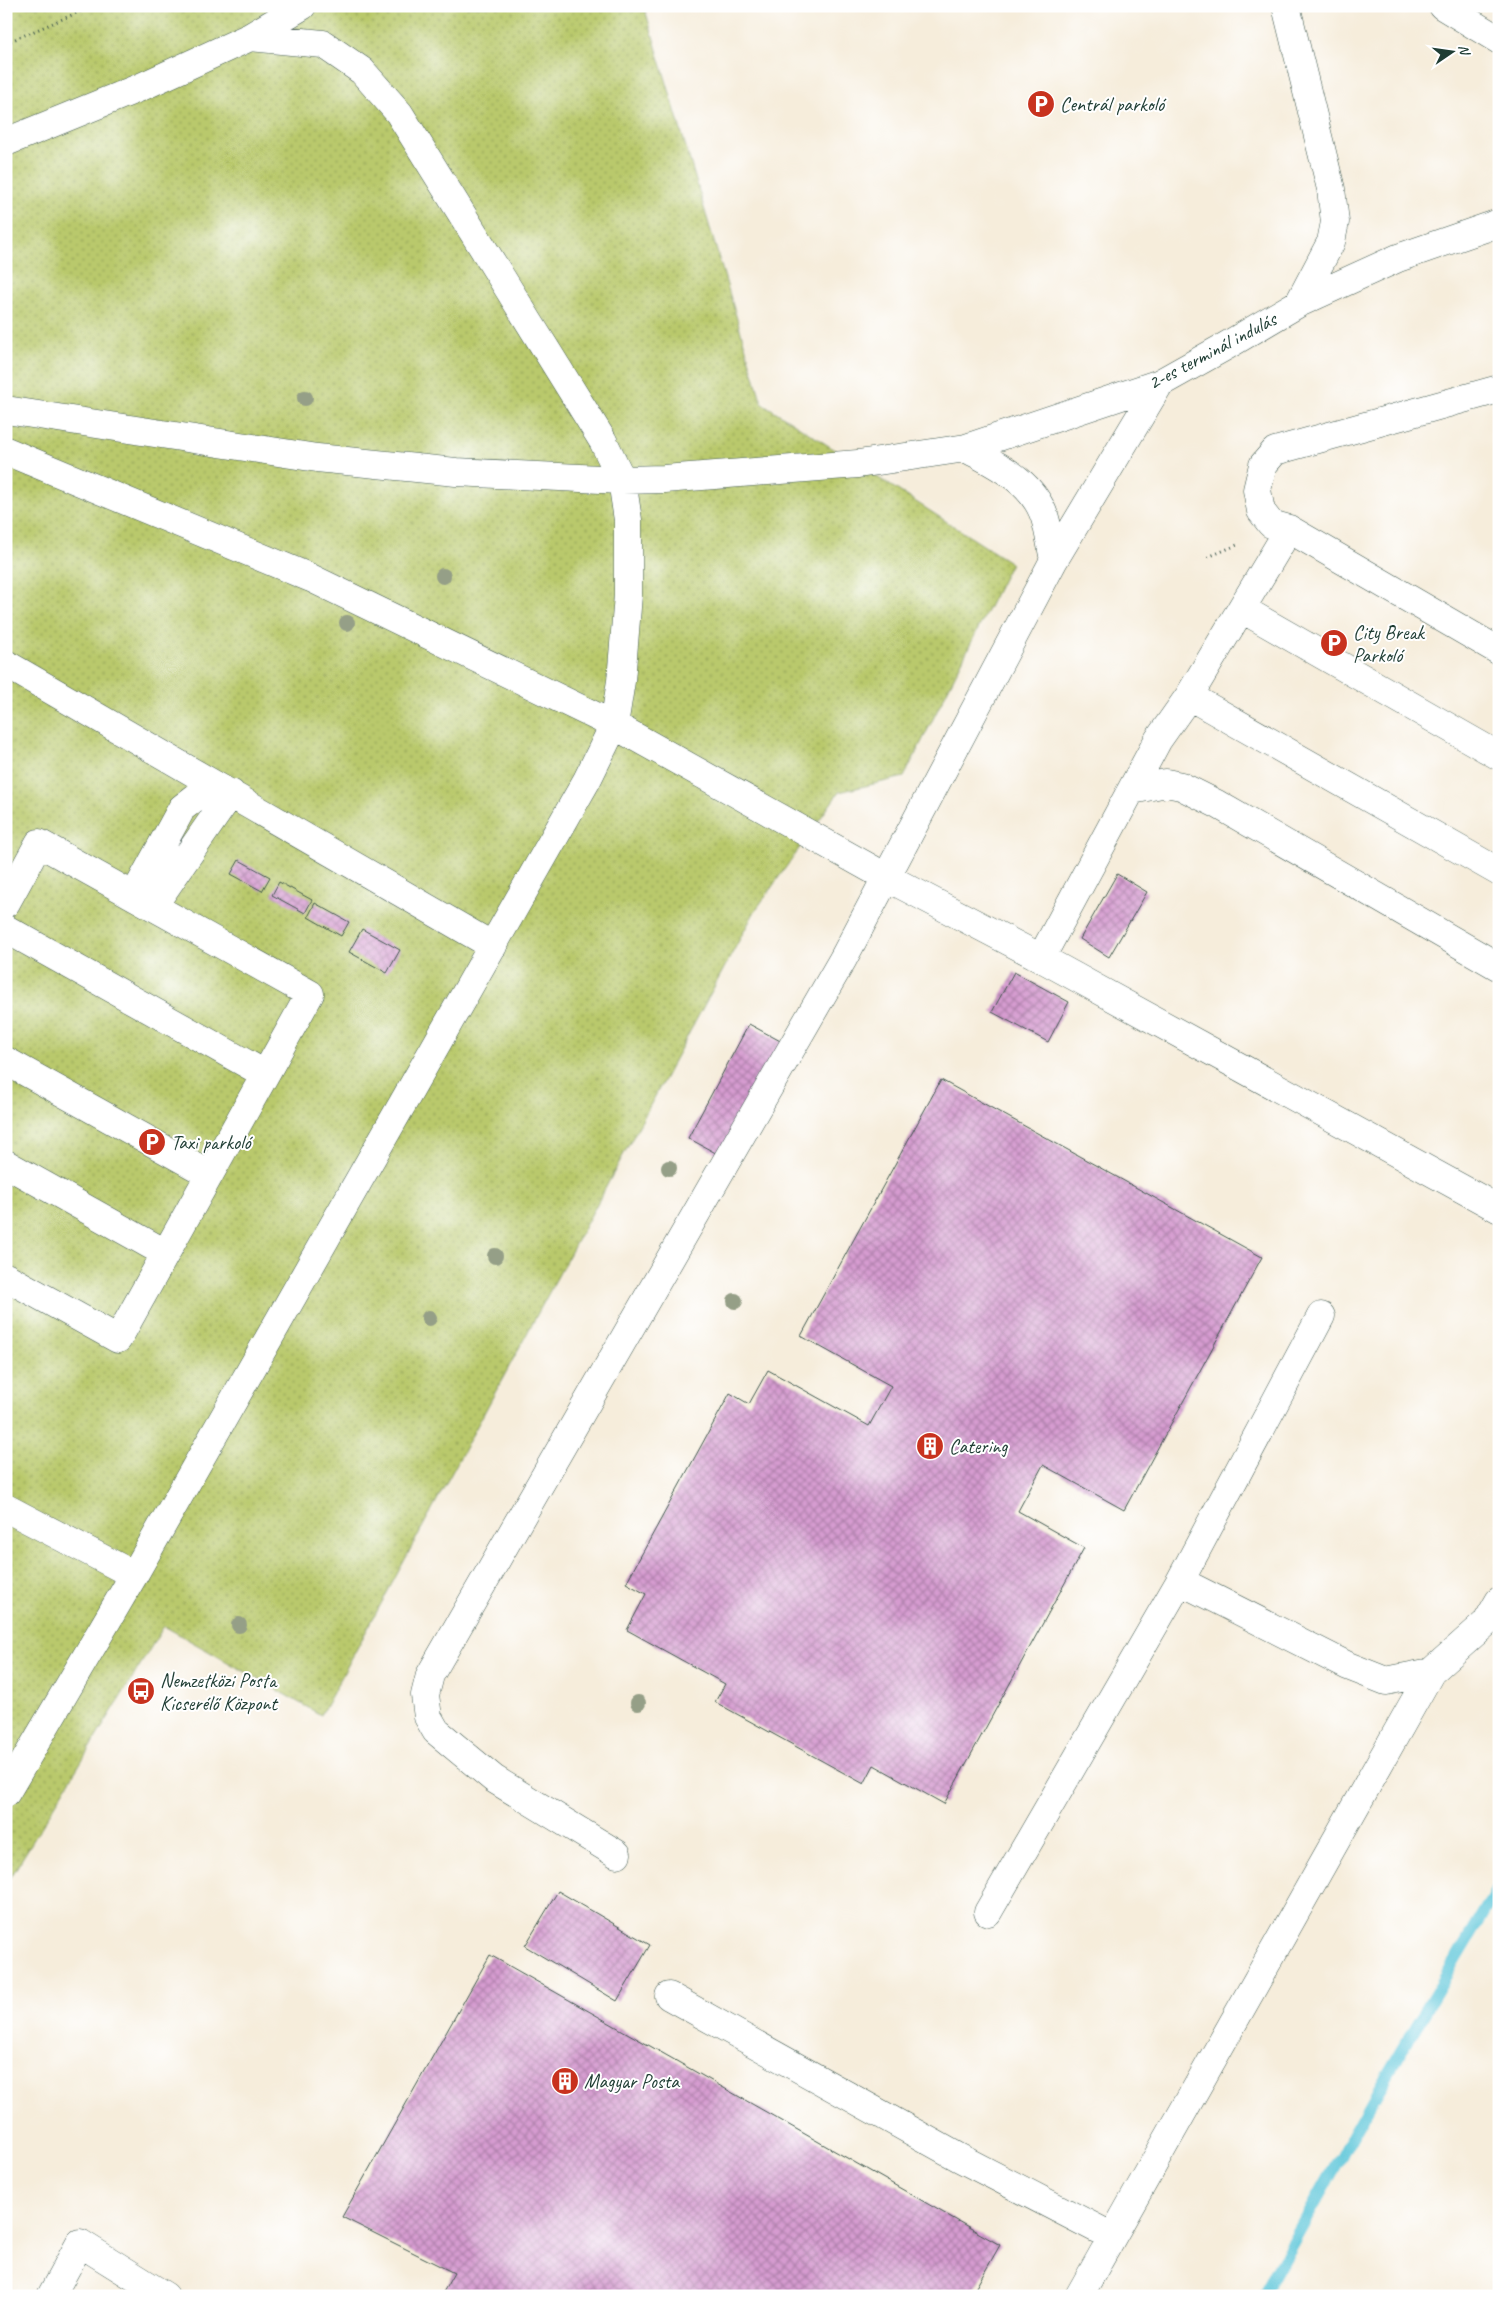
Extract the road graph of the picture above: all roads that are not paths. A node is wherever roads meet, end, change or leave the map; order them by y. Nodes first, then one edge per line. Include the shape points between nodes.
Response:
1 (302, 6) edge
2 (1286, 6) edge
3 (1443, 6) edge
4 (250, 37) junction
5 (1499, 40) edge
6 (6, 142) edge
7 (1499, 223) edge
8 (1299, 303) junction
9 (1160, 382) junction
10 (1499, 388) edge
11 (6, 410) edge
12 (966, 448) junction
13 (6, 451) edge
14 (622, 480) junction
15 (1288, 529) junction
16 (1054, 560) junction
17 (1242, 609) junction
18 (1499, 651) edge
19 (6, 664) edge
20 (1189, 696) junction
21 (614, 725) junction
22 (1499, 756) edge
23 (1132, 790) junction
24 (231, 793) junction
25 (1499, 872) edge
26 (886, 877) junction
27 (143, 901) junction
28 (6, 902) edge
29 (6, 929) edge
30 (493, 946) junction
31 (1041, 958) junction
32 (1499, 967) edge
33 (6, 1061) edge
34 (265, 1074) junction
35 (6, 1164) edge
36 (209, 1174) junction
37 (1499, 1209) edge
38 (166, 1253) junction
39 (6, 1277) edge
40 (1321, 1316) dead end
41 (6, 1508) edge
42 (134, 1574) junction
43 (1180, 1581) junction
44 (1499, 1601) edge
45 (1431, 1672) junction
46 (6, 1793) edge
47 (617, 1854) dead end
48 (988, 1912) dead end
49 (669, 1996) dead end
50 (1111, 2236) junction
51 (51, 2296) edge
52 (165, 2296) edge
53 (1079, 2296) edge

1 - 4 street
2 - 8 street via 1331,189 1336,222 1331,242
3 - 5 street
4 - 6 street via 141,87
4 - 14 street via 323,44 362,71 399,112 603,441
7 - 8 street, 2-es terminál indulás via 1398,258
8 - 9 street, 2-es terminál indulás
9 - 12 street, 2-es terminál indulás
9 - 16 street
10 - 15 street via 1275,451 1263,464 1257,490 1261,511 1272,524
11 - 14 street, 2-es terminál indulás via 317,458 456,472
12 - 14 street, 2-es terminál indulás via 858,464
12 - 16 street via 1015,475 1028,489 1044,517
13 - 21 street via 311,578
14 - 21 street via 628,520 628,595
15 - 17 street
15 - 18 street
16 - 26 street
17 - 20 street
17 - 22 street
19 - 24 street
20 - 23 street via 1158,740
20 - 25 street
21 - 26 street
21 - 30 street via 587,780
23 - 31 street
23 - 32 street via 1166,784 1181,786
24 - 27 street via 200,794 182,808
24 - 30 street
26 - 31 street
26 - 47 street via 843,959 428,1682 425,1695 428,1718 436,1731 494,1779
27 - 28 street via 39,843
27 - 34 street via 310,994
29 - 34 street
30 - 42 street
31 - 37 street
33 - 36 street
34 - 36 street
35 - 38 street
36 - 38 street
38 - 39 street via 118,1339
40 - 43 street
41 - 42 street
42 - 46 street
43 - 45 street via 1348,1666 1386,1681
43 - 48 street
44 - 45 street via 1487,1622
45 - 50 street
49 - 50 street via 958,2157
50 - 53 street
51 - 52 street via 80,2243

